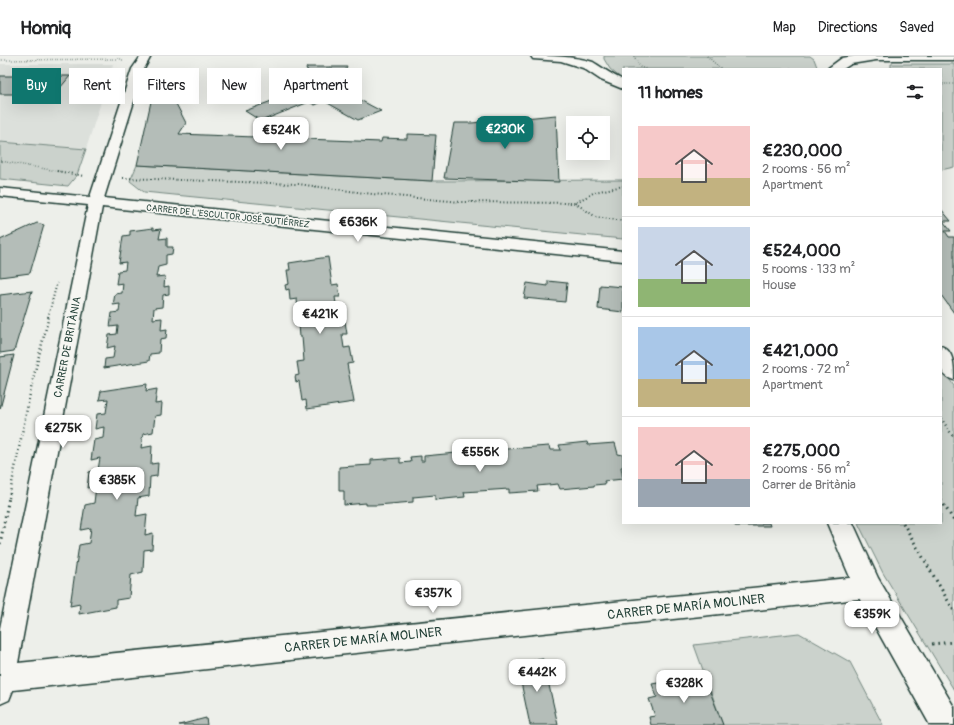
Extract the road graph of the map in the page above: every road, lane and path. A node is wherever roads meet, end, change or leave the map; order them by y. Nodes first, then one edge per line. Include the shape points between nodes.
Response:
1 (117, 56) edge
2 (146, 56) edge
3 (537, 56) edge
4 (634, 56) edge
5 (708, 56) edge
6 (954, 56) edge
7 (121, 59) junction
8 (0, 60) edge
9 (588, 60) edge
10 (126, 62) dead end
11 (830, 66) edge
12 (643, 68) edge
13 (720, 68) edge
14 (943, 84) joint
15 (954, 84) edge
16 (622, 85) edge
17 (942, 87) edge
18 (0, 161) edge
19 (76, 175) dead end
20 (130, 179) dead end
21 (622, 186) edge
22 (0, 192) edge
23 (96, 202) junction
24 (575, 203) junction
25 (622, 221) edge
26 (622, 256) edge
27 (58, 279) dead end
28 (942, 354) edge
29 (954, 372) edge
30 (942, 420) edge
31 (954, 438) edge
32 (942, 502) edge
33 (954, 521) edge
34 (840, 524) edge
35 (904, 524) edge
36 (0, 544) edge
37 (868, 587) junction
38 (954, 611) edge
39 (1, 684) edge
40 (947, 725) edge

1 - 7 path
2 - 23 street, CARRER DE BRITÀNIA via 138,69
3 - 9 main road
4 - 12 path
5 - 13 path
6 - 11 main road via 876,56
7 - 8 path
7 - 10 path
9 - 16 main road via 606,77
14 - 15 path
14 - 17 path
18 - 19 path
20 - 24 path via 298,184 461,202
21 - 24 path via 595,192
22 - 23 street, CARRER DE L'ESCULTOR JOSÉ GUTIÉRREZ
23 - 26 street, CARRER DE L'ESCULTOR JOSÉ GUTIÉRREZ
23 - 39 street, CARRER DE BRITÀNIA
24 - 25 path via 596,217
27 - 36 path via 33,379
28 - 29 main road
30 - 31 path
32 - 33 path
34 - 37 main road
35 - 38 path
37 - 39 street, CARRER DE MARÍA MOLINER
37 - 40 main road

